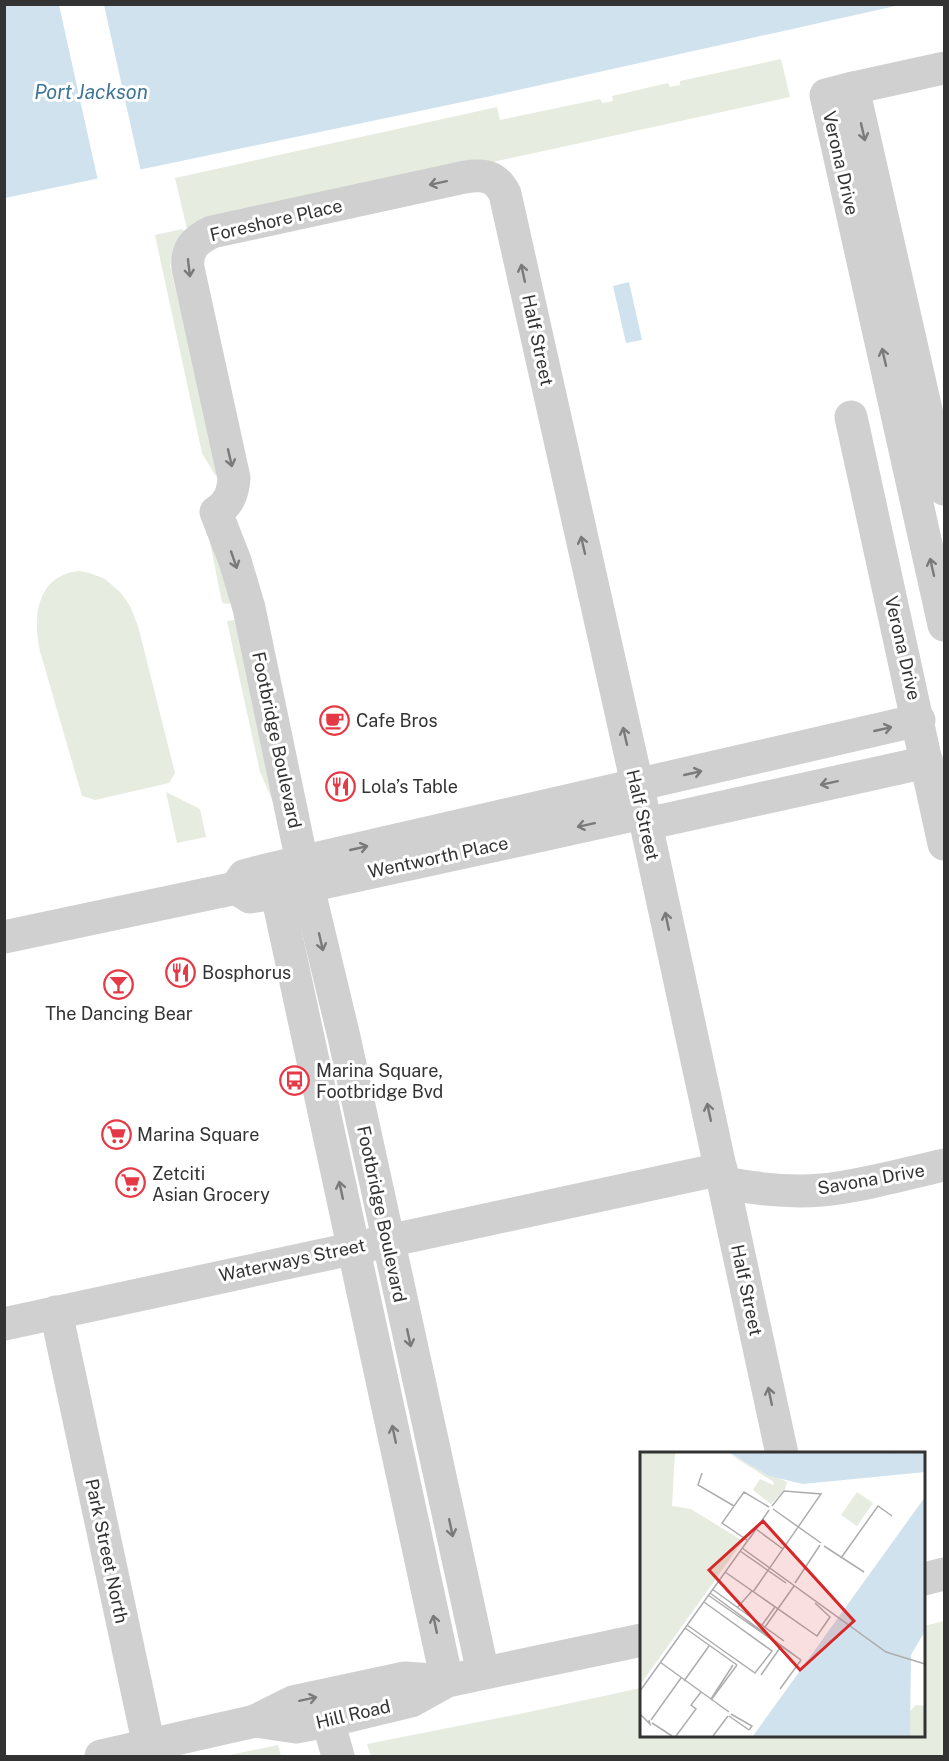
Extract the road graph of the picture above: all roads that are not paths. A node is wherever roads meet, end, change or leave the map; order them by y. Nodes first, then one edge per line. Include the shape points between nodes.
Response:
1 (945, 68) edge
2 (495, 180) joint
3 (920, 396) edge
4 (851, 417) dead end
5 (945, 489) edge
6 (216, 512) joint
7 (945, 625) edge
8 (919, 720) junction
9 (927, 762) junction
10 (642, 807) junction
11 (945, 844) edge
12 (290, 877) junction
13 (4, 937) edge
14 (945, 1165) edge
15 (723, 1176) junction
16 (387, 1240) junction
17 (354, 1247) junction
18 (56, 1312) junction
19 (4, 1324) edge
20 (782, 1452) edge
21 (945, 1574) edge
22 (925, 1579) edge
23 (640, 1640) edge
24 (483, 1673) junction
25 (447, 1682) junction
26 (255, 1721) junction
27 (328, 1721) junction
28 (149, 1746) junction
29 (101, 1756) edge
30 (338, 1756) edge

1 - 3 street, Verona Drive via 826,95
2 -> 6 street, Foreshore Place via 475,176 443,182 212,232 192,245 188,268 234,478 230,497
10 -> 2 street, Half Street via 508,203
3 - 5 street, Verona Drive
7 -> 3 street, Verona Drive
4 - 8 street, Verona Drive
6 -> 12 street, Footbridge Boulevard via 249,608
8 - 9 street, Verona Drive
10 -> 8 street
9 -> 10 street
9 - 11 street, Verona Drive
10 - 12 street, Wentworth Place
15 -> 10 street, Half Street
12 - 13 street, Wentworth Place via 250,897 236,888
12 -> 16 street, Footbridge Boulevard via 346,1048
17 -> 12 street, Footbridge Boulevard
14 - 15 street, Savona Drive via 820,1190 774,1190
15 - 16 street, Waterways Street
20 -> 15 street, Half Street
16 - 17 street, Waterways Street
16 -> 24 street, Footbridge Boulevard
17 - 18 street, Waterways Street
25 -> 17 street, Footbridge Boulevard
18 - 19 street, Waterways Street
18 - 28 street, Park Street North
21 - 22 street
23 - 24 street, Hill Road
24 - 25 street, Hill Road
26 -> 25 street, Hill Road via 293,1702 405,1678
25 - 27 street, Hill Road via 411,1701
26 - 27 street, Hill Road via 296,1726
26 - 28 street, Hill Road
27 - 30 street
28 - 29 street, Hill Road

